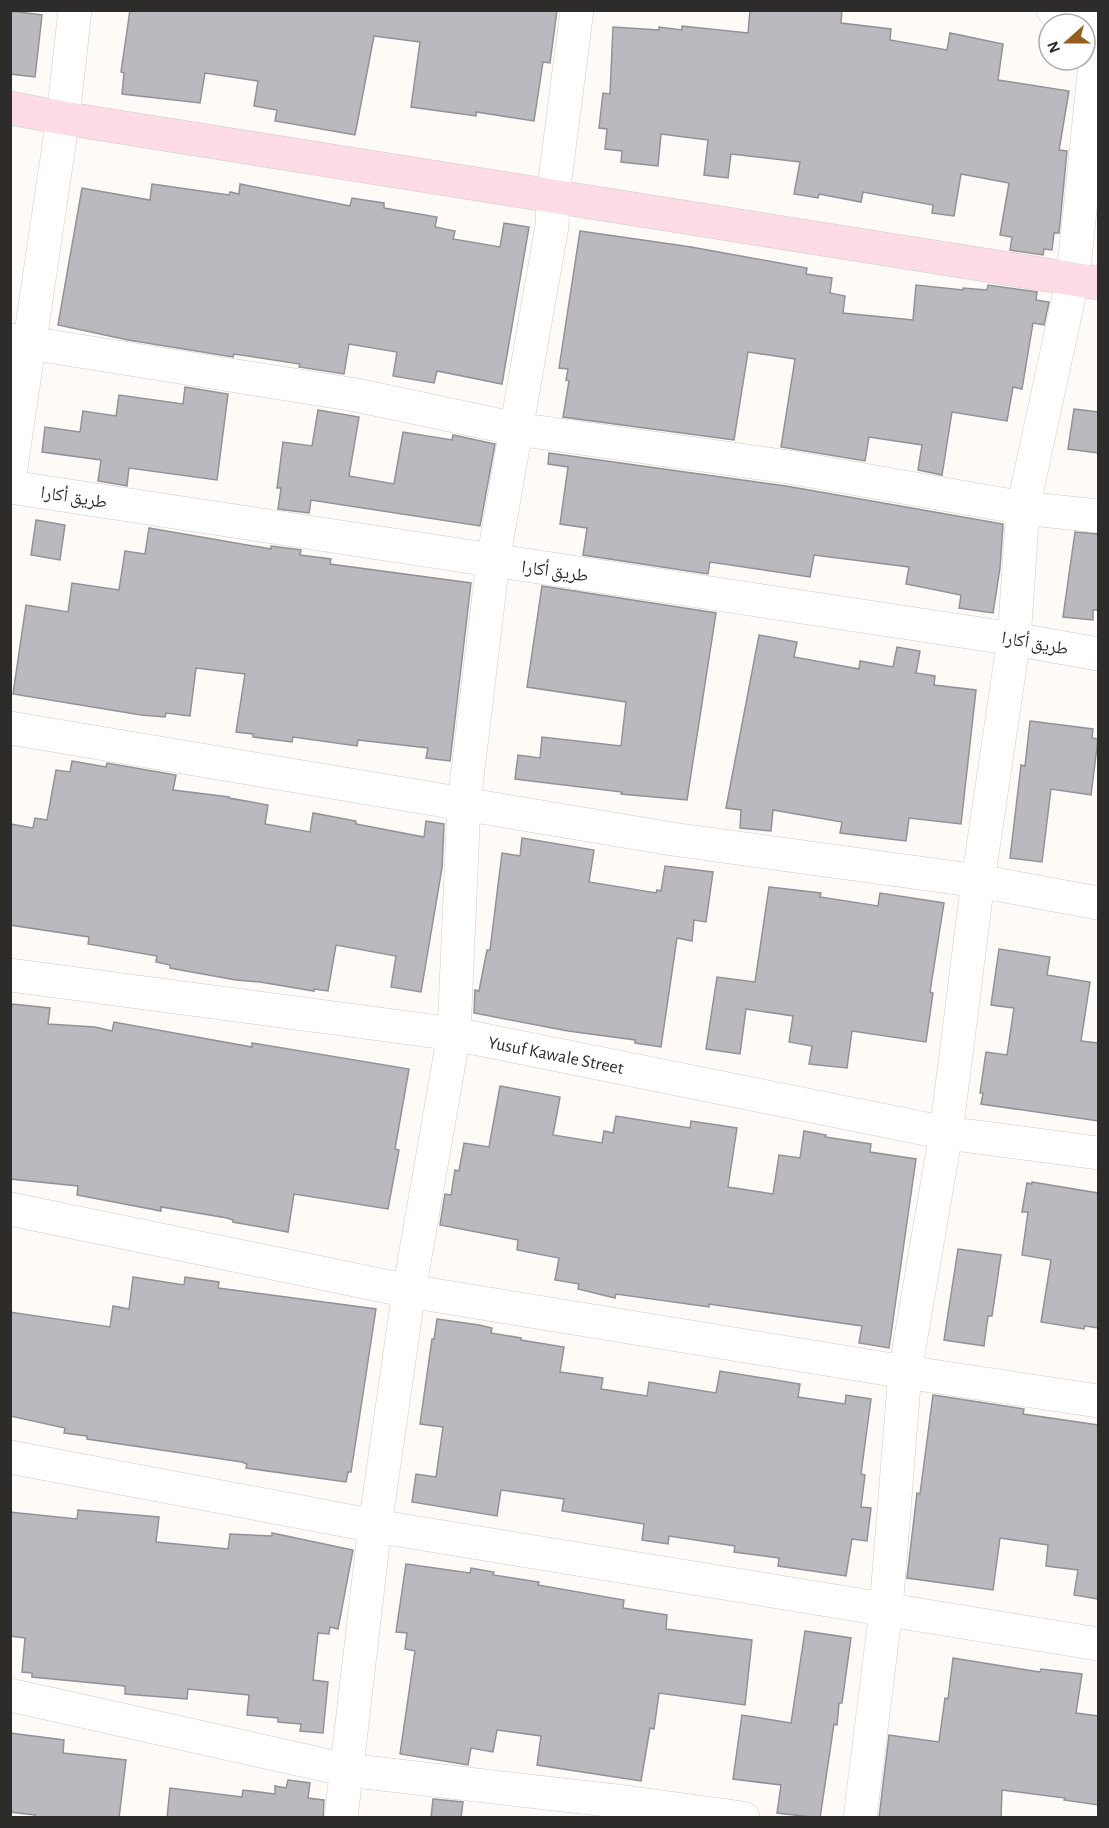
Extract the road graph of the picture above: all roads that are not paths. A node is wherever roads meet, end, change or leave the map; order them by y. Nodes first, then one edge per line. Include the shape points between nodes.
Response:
1 (75, 10) edge
2 (577, 10) edge
3 (1053, 10) edge
4 (1098, 17) edge
5 (1098, 35) edge
6 (10, 108) edge
7 (63, 118) junction
8 (553, 195) junction
9 (1086, 280) edge
10 (20, 341) edge
11 (516, 429) junction
12 (10, 474) edge
13 (10, 487) edge
14 (1023, 508) junction
15 (1098, 516) edge
16 (493, 561) junction
17 (1014, 639) junction
18 (1098, 654) edge
19 (10, 728) edge
20 (464, 803) junction
21 (978, 881) junction
22 (1098, 903) edge
23 (10, 975) edge
24 (454, 1034) junction
25 (946, 1133) junction
26 (1098, 1154) edge
27 (10, 1209) edge
28 (410, 1291) junction
29 (905, 1372) junction
30 (1098, 1401) edge
31 (10, 1457) edge
32 (375, 1526) junction
33 (886, 1610) junction
34 (1098, 1644) edge
35 (10, 1695) edge
36 (347, 1770) junction
37 (341, 1818) edge
38 (743, 1818) edge
39 (860, 1818) edge

1 - 7 street
2 - 8 street
3 - 4 street
5 - 9 street
6 - 7 street
7 - 8 street
7 - 10 street
8 - 9 street
8 - 11 street via 552,226
9 - 14 street
10 - 11 street via 356,395
10 - 12 street
11 - 14 street via 789,467
11 - 16 street
13 - 16 street, طريق أكارا
14 - 15 street
14 - 17 street
16 - 17 street, طريق أكارا
16 - 20 street
17 - 18 street, طريق أكارا
17 - 21 street
19 - 20 street
20 - 21 street via 672,839
20 - 24 street
21 - 22 street
21 - 25 street
23 - 24 street, Yusuf Kawale Street
24 - 25 street, Yusuf Kawale Street
24 - 28 street
25 - 26 street, Yusuf Kawale Street
25 - 29 street
27 - 28 street
28 - 29 street
28 - 32 street
29 - 30 street
29 - 33 street
31 - 32 street
32 - 33 street
32 - 36 street
33 - 34 street
33 - 39 street
35 - 36 street
36 - 37 street
36 - 38 street

